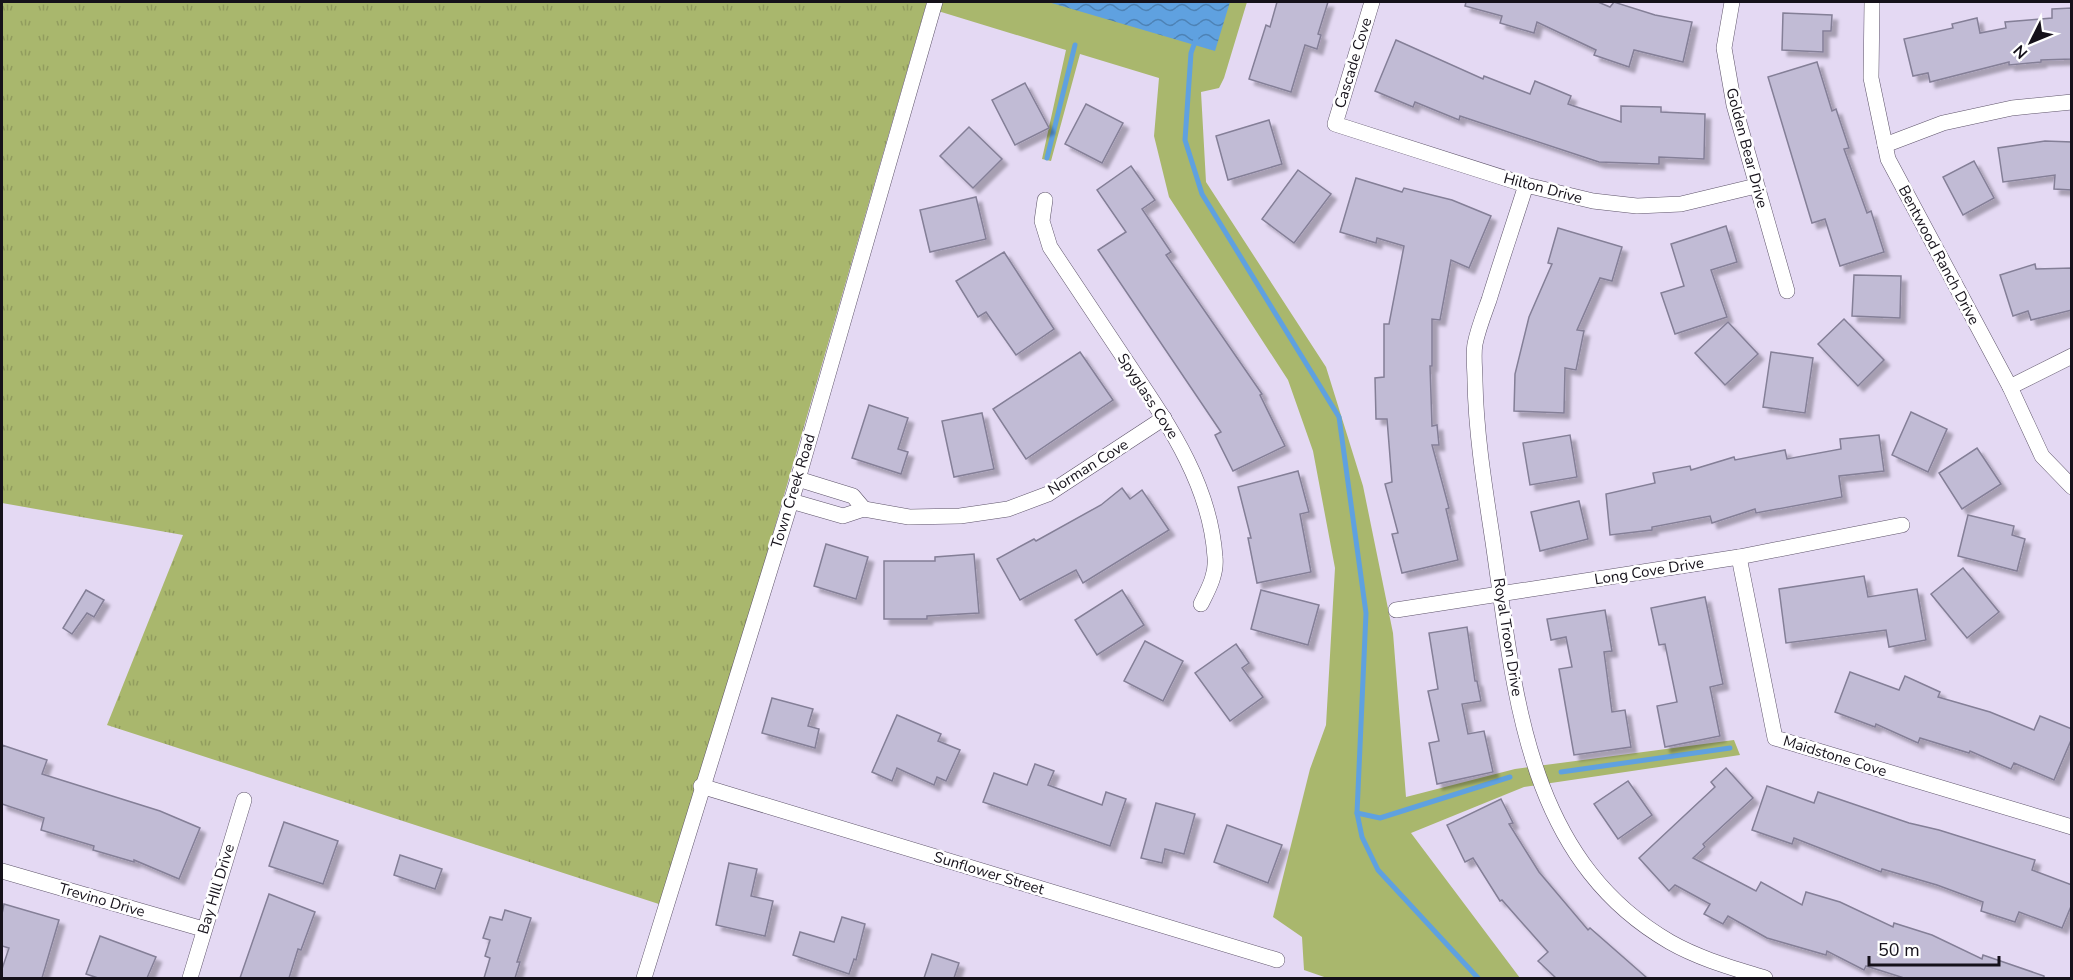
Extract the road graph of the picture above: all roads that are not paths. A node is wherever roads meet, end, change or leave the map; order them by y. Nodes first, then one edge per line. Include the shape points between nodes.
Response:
1 (935, 2) edge
2 (1372, 2) edge
3 (1732, 2) edge
4 (1872, 2) edge
5 (2072, 102) edge
6 (1335, 124) joint
7 (1885, 145) junction
8 (1526, 185) junction
9 (1756, 186) junction
10 (1045, 200) dead end
11 (1787, 291) dead end
12 (2072, 356) edge
13 (2010, 387) junction
14 (1164, 418) junction
15 (798, 479) junction
16 (2072, 487) edge
17 (791, 501) junction
18 (864, 509) junction
19 (1902, 525) dead end
20 (1739, 557) junction
21 (1501, 595) junction
22 (1201, 604) dead end
23 (1396, 610) dead end
24 (701, 786) junction
25 (244, 800) dead end
26 (2072, 827) edge
27 (2, 871) edge
28 (203, 929) junction
29 (1277, 960) dead end
30 (190, 978) edge
31 (644, 978) edge
32 (1765, 978) edge

1 - 15 street, Town Creek Road
2 - 6 street, Cascade Cove
3 - 9 street, Golden Bear Drive via 1724,48 1734,105
4 - 7 street, Bentwood Ranch Drive via 1871,78
5 - 7 street via 2012,108 1943,123
6 - 8 street, Hilton Drive
7 - 13 street, Bentwood Ranch Drive via 1888,159
8 - 9 street, Hilton Drive via 1593,201 1637,206 1681,204
8 - 21 street, Royal Troon Drive via 1474,345 1476,406
9 - 11 street, Golden Bear Drive
10 - 14 street, Spyglass Cove via 1042,221 1050,247
12 - 13 street
13 - 16 street, Bentwood Ranch Drive via 2043,456
14 - 18 street, Norman Cove via 1048,494 1008,509 960,516 909,517
14 - 22 street, Spyglass Cove via 1193,468 1209,521 1216,559 1211,585
15 - 17 street, Town Creek Road
15 - 18 street, Norman Cove via 852,496
17 - 18 street, Norman Cove via 843,516
17 - 24 street, Town Creek Road
19 - 20 street, Long Cove Drive
20 - 21 street, Long Cove Drive
20 - 26 street, Maidstone Cove via 1775,738
21 - 23 street, Long Cove Drive
21 - 32 street, Royal Troon Drive via 1522,721 1552,814 1569,845 1596,881 1634,917 1670,942 1710,961
24 - 29 street, Sunflower Street
24 - 31 street, Town Creek Road
25 - 28 street, Bay HIll Drive
27 - 28 street, Trevino Drive
28 - 30 street, Bay HIll Drive

